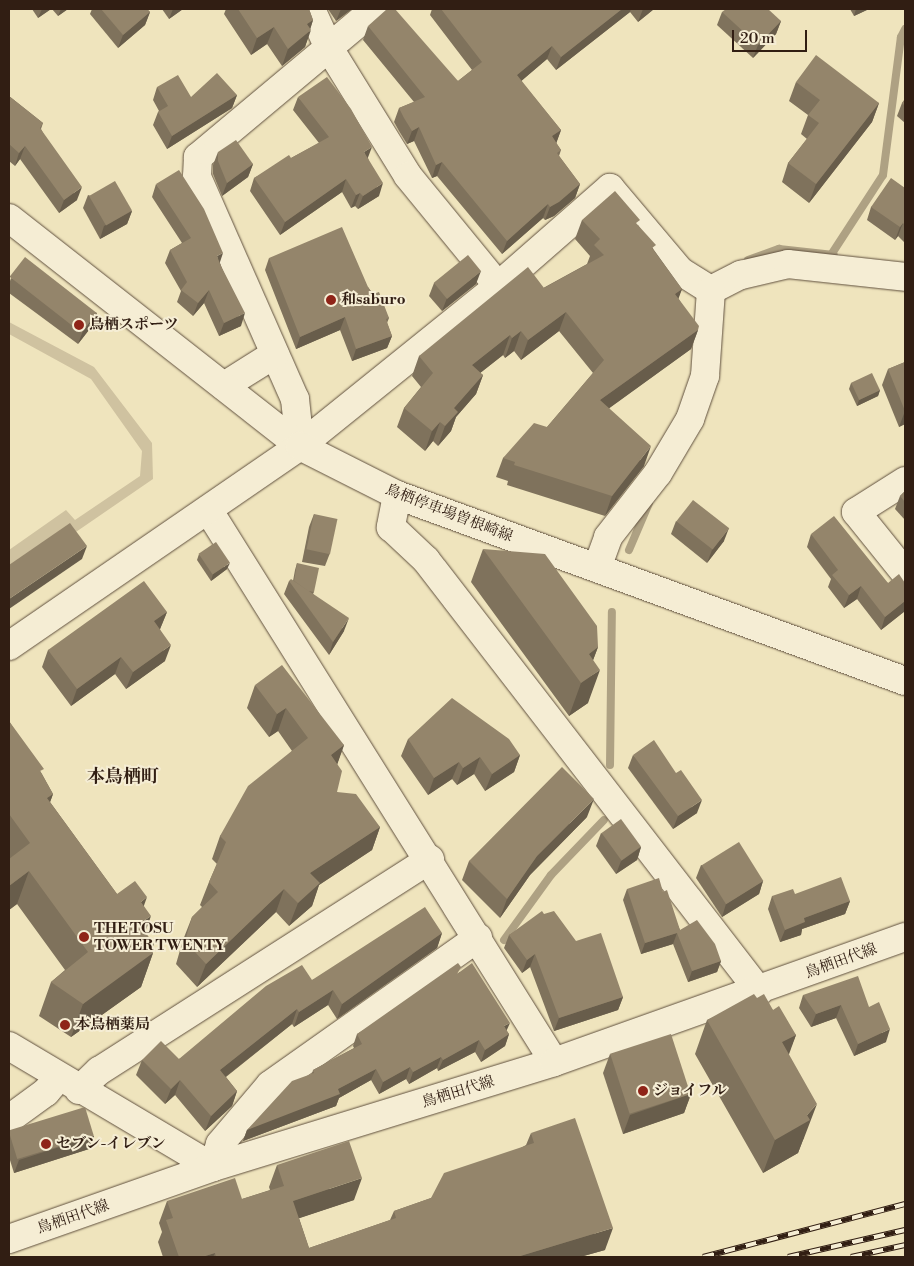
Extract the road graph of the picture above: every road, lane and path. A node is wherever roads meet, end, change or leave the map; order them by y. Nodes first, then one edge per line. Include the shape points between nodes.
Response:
1 (311, 9) edge
2 (375, 9) edge
3 (329, 48) junction
4 (9, 218) edge
5 (905, 277) edge
6 (498, 286) junction
7 (711, 290) junction
8 (275, 354) junction
9 (224, 386) junction
10 (300, 446) junction
11 (905, 480) edge
12 (397, 495) junction
13 (209, 511) junction
14 (597, 568) junction
15 (905, 573) edge
16 (9, 646) edge
17 (905, 681) edge
18 (430, 859) junction
19 (905, 937) edge
20 (478, 938) junction
21 (759, 991) junction
22 (9, 1046) edge
23 (554, 1062) junction
24 (69, 1084) junction
25 (9, 1119) edge
26 (213, 1168) junction
27 (9, 1239) edge

1 - 3 street
2 - 3 street
3 - 6 street via 408,176
3 - 8 street via 198,157 197,177
4 - 9 street, 鳥栖停車場曽根崎線
5 - 7 street via 788,264 741,275
6 - 7 street via 610,188 680,271
6 - 10 street
7 - 14 street via 705,376 690,419 658,473 608,537
8 - 9 street
8 - 10 street via 295,399
9 - 10 street, 鳥栖停車場曽根崎線
10 - 12 street, 鳥栖停車場曽根崎線
10 - 13 street
11 - 15 street via 856,512
12 - 14 street, 鳥栖停車場曽根崎線
12 - 21 street via 391,527 426,560
13 - 16 street
13 - 18 street
14 - 17 street, 鳥栖停車場曽根崎線
18 - 20 street
18 - 24 street via 99,1071
19 - 21 street, 鳥栖田代線
20 - 23 street
20 - 26 street via 270,1085 220,1144
21 - 23 street, 鳥栖田代線
22 - 24 street
23 - 26 street, 鳥栖田代線
24 - 25 street via 46,1092
24 - 26 street
26 - 27 street, 鳥栖田代線

